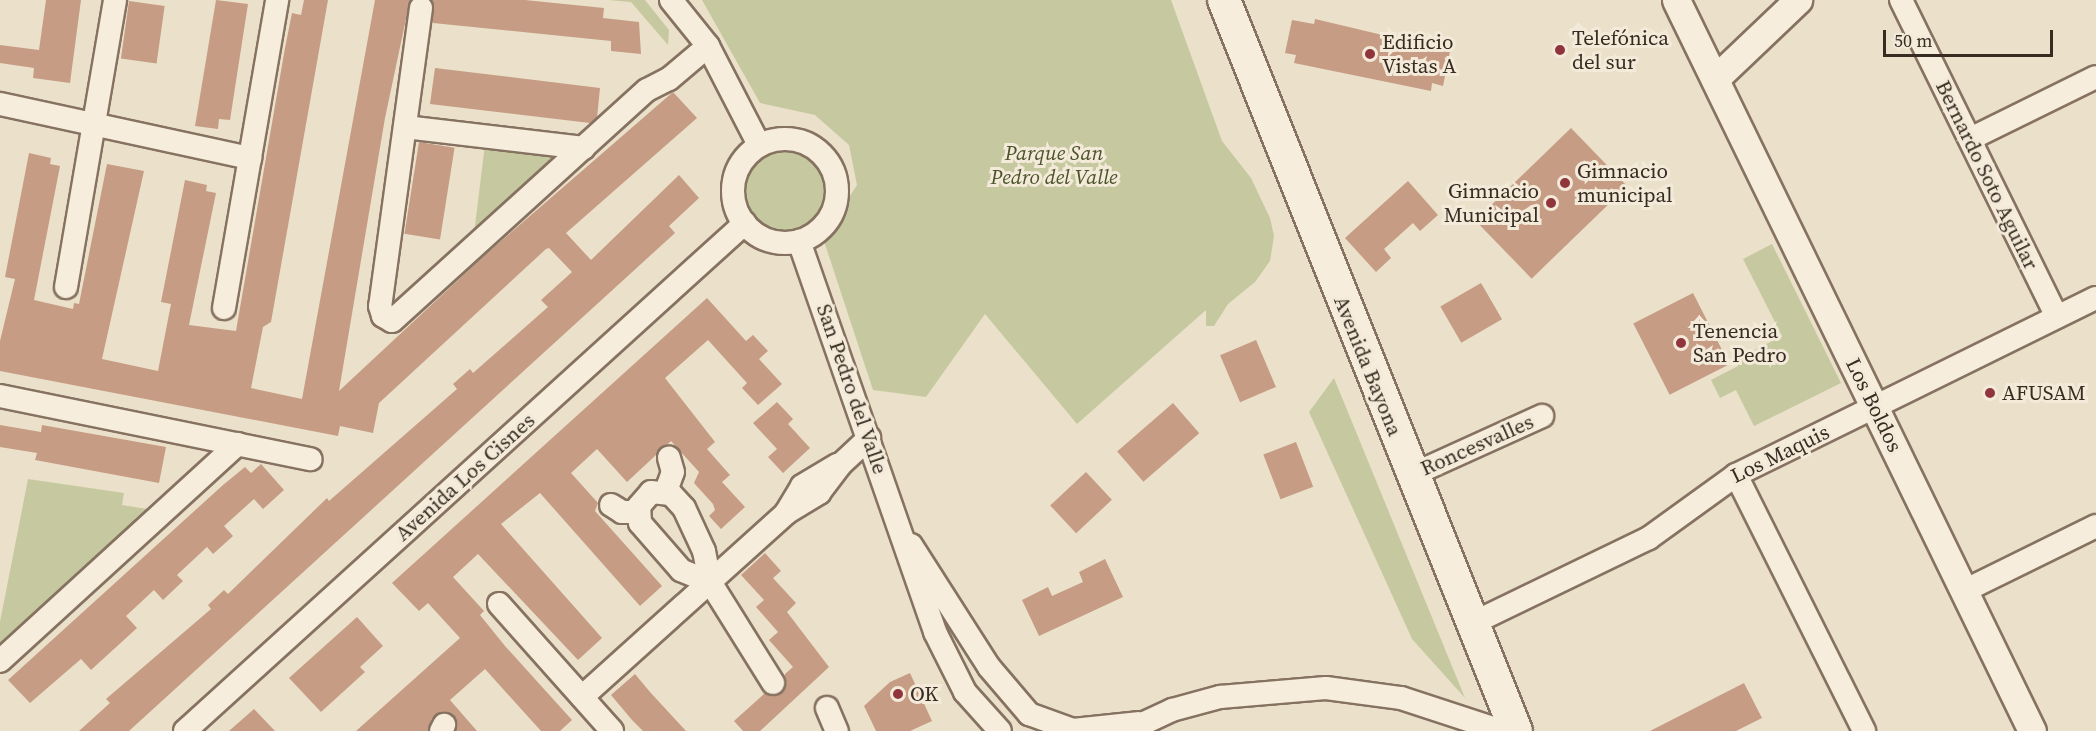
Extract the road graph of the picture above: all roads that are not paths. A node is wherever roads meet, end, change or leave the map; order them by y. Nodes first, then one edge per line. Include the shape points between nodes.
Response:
1 (115, 0) edge
2 (277, 0) edge
3 (671, 0) edge
4 (1224, 0) edge
5 (1676, 0) edge
6 (1798, 0) edge
7 (1901, 0) edge
8 (421, 8) dead end
9 (704, 40) junction
10 (2096, 77) edge
11 (1715, 79) junction
12 (0, 104) edge
13 (94, 124) junction
14 (405, 127) junction
15 (1970, 139) junction
16 (759, 145) junction
17 (584, 148) junction
18 (250, 158) junction
19 (745, 223) junction
20 (799, 241) junction
21 (66, 286) dead end
22 (2096, 298) edge
23 (224, 308) dead end
24 (2057, 317) junction
25 (0, 396) edge
26 (1875, 407) junction
27 (1542, 416) dead end
28 (869, 438) junction
29 (238, 444) junction
30 (669, 458) dead end
31 (311, 459) dead end
32 (1412, 474) junction
33 (1736, 474) junction
34 (666, 491) junction
35 (610, 505) dead end
36 (637, 512) junction
37 (2096, 526) edge
38 (904, 537) junction
39 (710, 582) junction
40 (1964, 591) junction
41 (499, 604) dead end
42 (1473, 624) junction
43 (970, 638) junction
44 (945, 654) junction
45 (0, 661) edge
46 (773, 683) dead end
47 (582, 697) junction
48 (827, 708) dead end
49 (1029, 714) junction
50 (1133, 727) edge
51 (996, 730) edge
52 (185, 731) edge
53 (612, 731) edge
54 (837, 731) edge
55 (1502, 731) edge
56 (1516, 731) edge
57 (1864, 731) edge
58 (2032, 731) edge

1 - 13 street
2 - 18 street
3 - 9 street
4 - 32 main road, Avenida Bayona
5 - 11 street, Los Boldos
6 - 11 street
7 - 15 street, Bernardo Soto Aguilar
8 - 14 street
9 - 16 street
9 - 17 street via 660,68 647,90
10 - 15 street
11 - 26 street, Los Boldos
12 - 13 street
13 - 18 street
13 - 21 street
14 - 17 street
14 - 17 street via 380,306 383,316 392,321
15 - 24 street, Bernardo Soto Aguilar
16 - 19 street via 741,163 733,187
16 - 20 street via 798,140 821,154 834,174 837,190 831,216 822,227
18 - 23 street
19 - 20 street via 770,240
19 - 52 street, Avenida Los Cisnes
20 - 28 street, San Pedro del Valle
22 - 24 street, Los Maquis
24 - 26 street, Los Maquis
25 - 29 street
26 - 33 street, Los Maquis
26 - 40 street, Los Boldos
27 - 32 street, Roncesvalles
28 - 38 street, San Pedro del Valle
28 - 39 street via 840,465 802,486 786,513
29 - 31 street
29 - 45 street
30 - 34 street via 673,479
32 - 42 main road, Avenida Bayona
33 - 42 street, Los Maquis via 1649,538
33 - 57 street
34 - 36 street via 651,492
34 - 39 street via 684,508 704,551
35 - 36 street via 622,512
36 - 39 street via 640,523 681,570
37 - 40 street
38 - 43 street, San Pedro del Valle via 921,556
38 - 44 street, San Pedro del Valle
39 - 46 street
39 - 47 street
40 - 58 street, Los Boldos
41 - 47 street
42 - 56 main road, Avenida Bayona
43 - 44 street
43 - 49 street, San Pedro del Valle via 1005,689
44 - 51 street, San Pedro del Valle via 965,692
47 - 53 street
48 - 54 street
49 - 50 street, San Pedro del Valle via 1073,730
49 - 51 street
50 - 55 street, San Pedro del Valle via 1220,697 1326,688 1401,698

